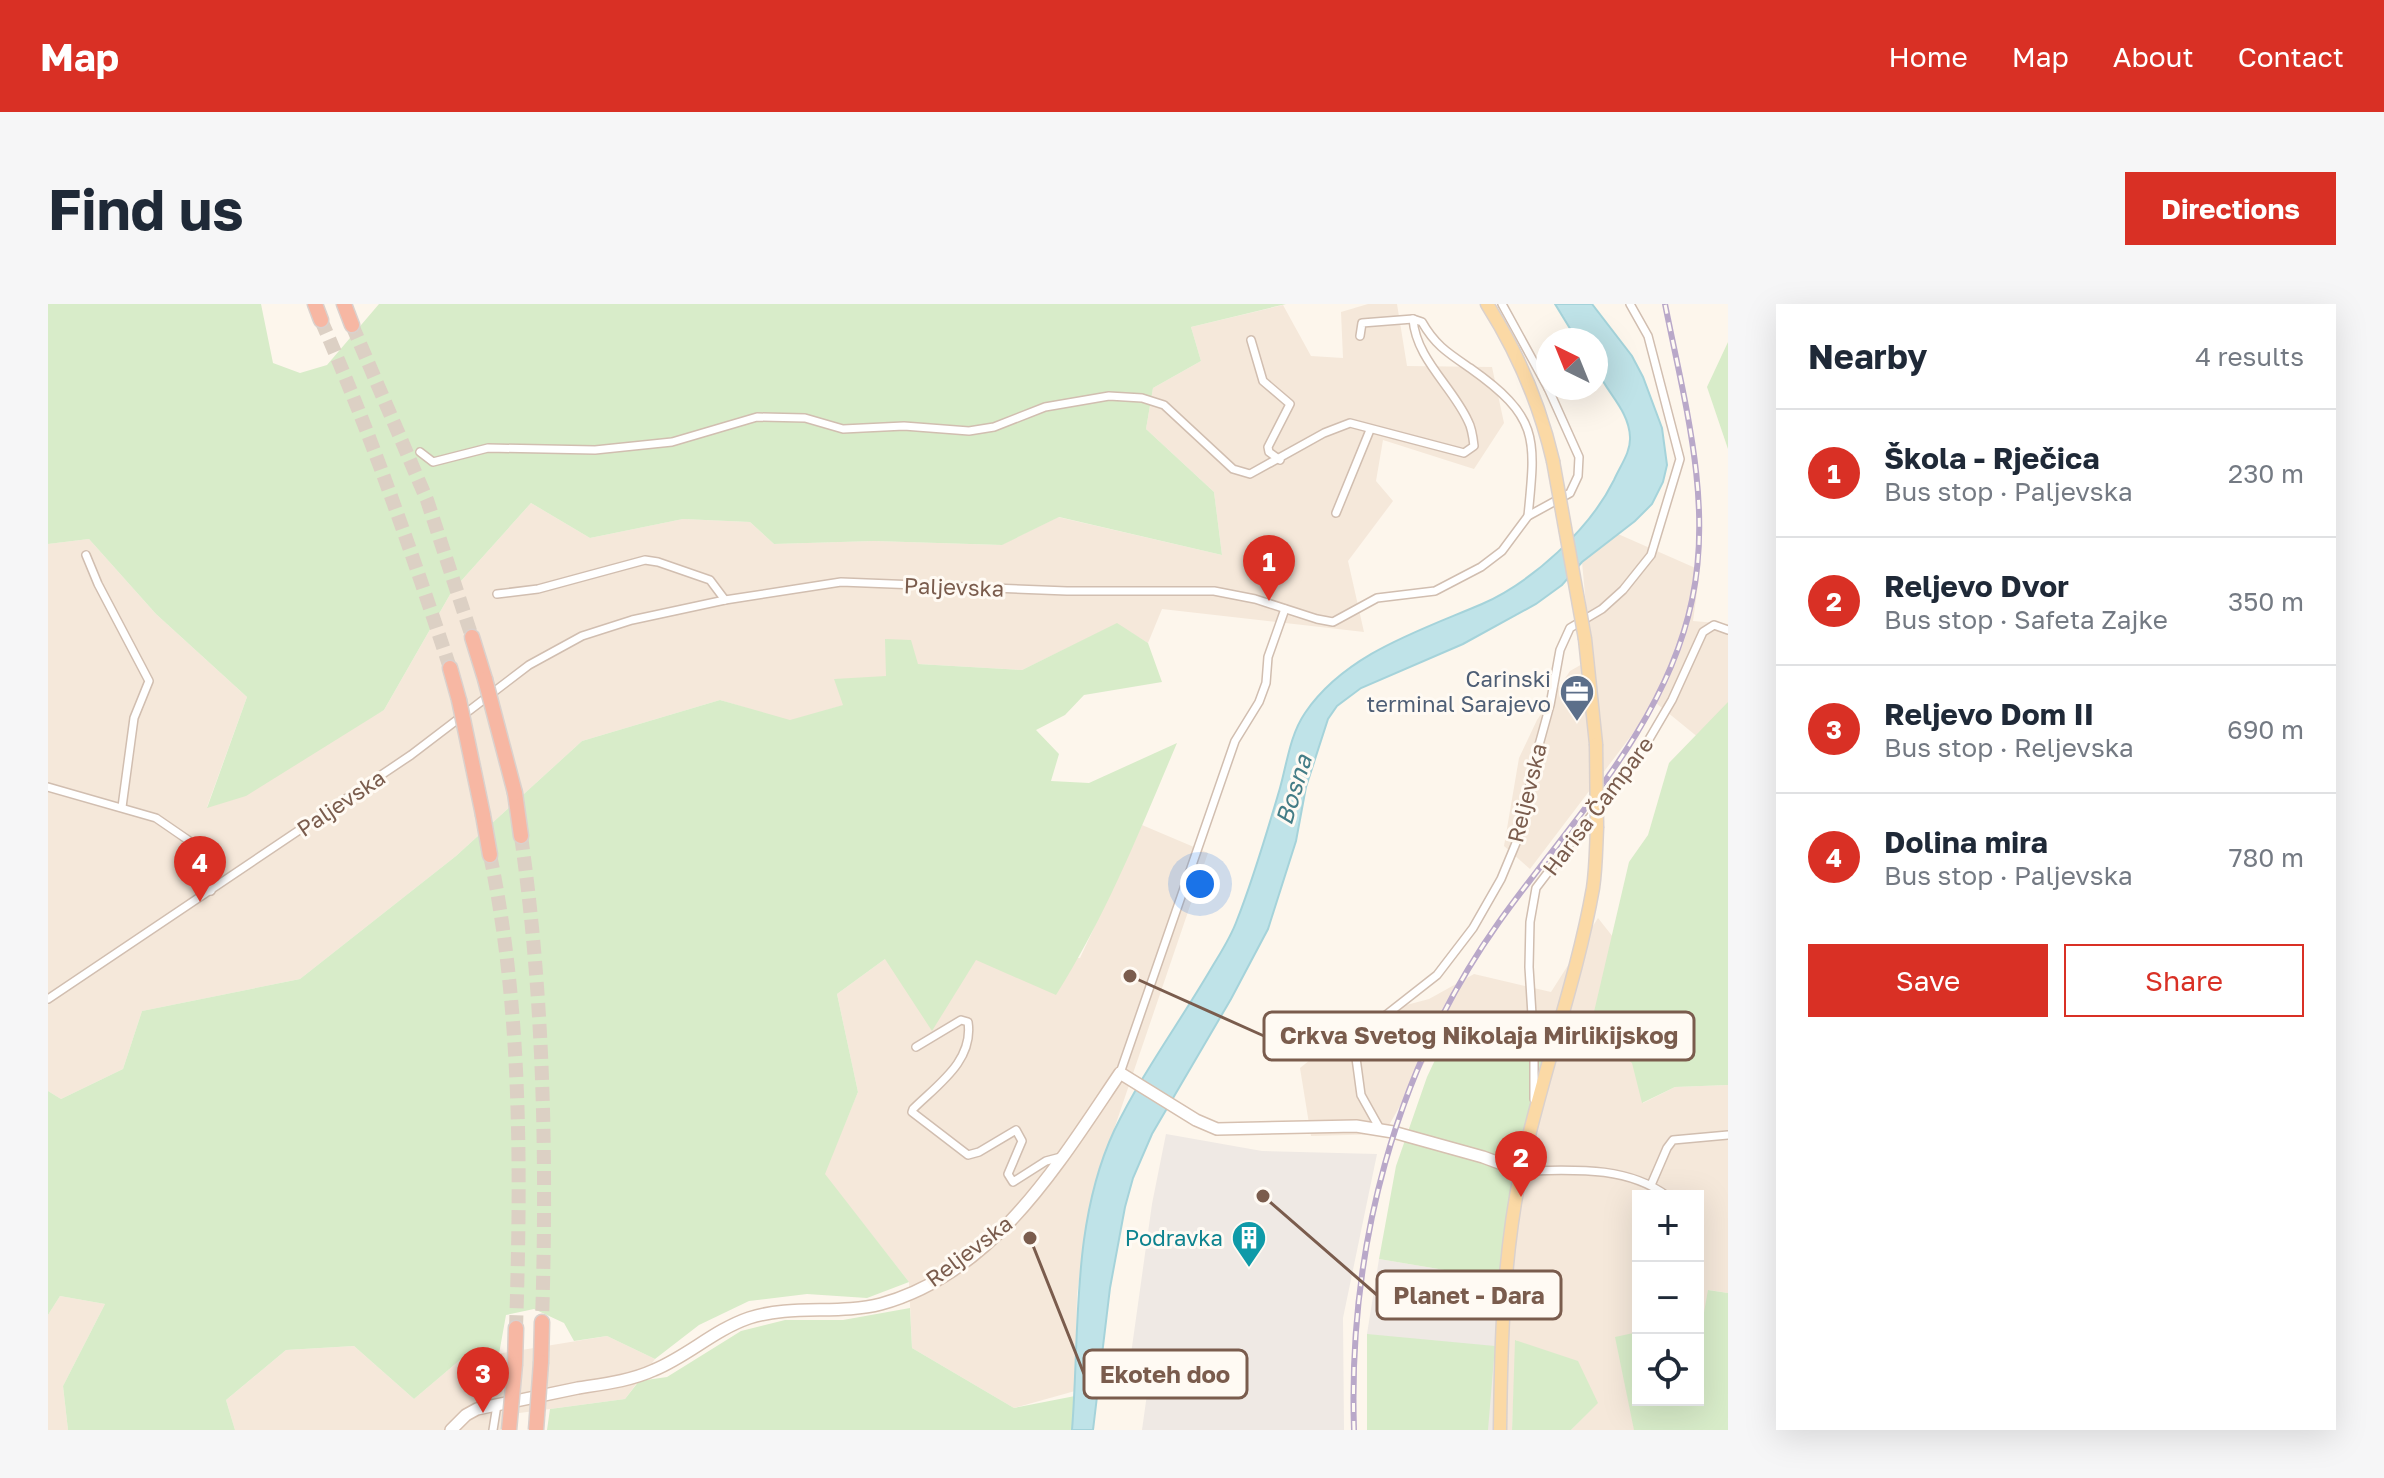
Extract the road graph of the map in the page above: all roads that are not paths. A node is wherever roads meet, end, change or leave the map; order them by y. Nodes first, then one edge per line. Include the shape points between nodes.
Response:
1 (315, 304) edge
2 (344, 304) edge
3 (1487, 304) edge
4 (1502, 304) edge
5 (1630, 304) edge
6 (1413, 319) junction
7 (321, 320) tunnel mouth
8 (352, 325) tunnel mouth
9 (1360, 336) dead end
10 (1251, 340) dead end
11 (1536, 366) edge
12 (1554, 400) edge
13 (1370, 430) junction
14 (420, 452) dead end
15 (1280, 460) junction
16 (1336, 513) dead end
17 (1528, 516) junction
18 (86, 555) dead end
19 (497, 594) dead end
20 (725, 600) junction
21 (1285, 609) junction
22 (1728, 630) edge
23 (472, 637) tunnel mouth
24 (450, 668) tunnel mouth
25 (48, 787) edge
26 (122, 807) junction
27 (521, 836) tunnel mouth
28 (490, 855) tunnel mouth
29 (211, 891) junction
30 (48, 999) edge
31 (916, 1047) dead end
32 (1120, 1073) junction
33 (1535, 1113) junction
34 (1380, 1129) junction
35 (1728, 1135) edge
36 (1063, 1156) junction
37 (1521, 1171) junction
38 (1651, 1185) junction
39 (1658, 1190) edge
40 (542, 1322) tunnel mouth
41 (516, 1328) tunnel mouth
42 (497, 1405) junction
43 (451, 1430) edge
44 (493, 1430) edge
45 (509, 1430) edge
46 (536, 1430) edge
47 (1500, 1430) edge

1 - 7 highway
2 - 8 highway
3 - 33 main road, bridge via 1536,399 1553,461 1585,639 1596,744 1594,884
4 - 11 street
5 - 34 street, Reljevska via 1648,336 1680,459 1651,555 1602,609 1570,628 1560,650 1521,831 1473,928 1437,975 1372,1026 1359,1046 1361,1095
6 - 9 street via 1362,323
6 - 13 street via 1420,346 1470,423 1474,446 1464,453
6 - 17 street via 1422,322 1432,341 1503,393 1524,417 1533,459
10 - 15 street via 1263,381 1290,404 1268,447
12 - 17 street via 1575,444 1578,476 1570,493
13 - 15 street via 1350,423
13 - 16 street
14 - 15 street via 433,462 488,448 595,450 657,444 757,417 805,418 843,429 969,431 1045,407 1109,396 1164,405 1233,469 1250,474
17 - 21 street via 1502,551 1435,591 1377,598 1333,622
18 - 26 street via 149,681 134,718
19 - 20 street via 538,589 645,560 710,580
20 - 21 street, Paljevska via 841,582 1214,591
20 - 29 street, Paljevska via 582,636 529,665 411,755
21 - 32 street via 1268,657 1266,683 1235,741
22 - 33 street, Harisa Čampare via 1714,625 1703,632 1648,741 1536,888 1529,967
23 - 27 highway, bridge via 515,793
24 - 28 highway, bridge
25 - 26 street
26 - 29 street via 156,818 188,840
29 - 30 street, Paljevska
31 - 36 street via 961,1020 968,1022 958,1065 913,1109 923,1123 968,1155 1016,1130 1022,1141 1008,1174 1013,1182
32 - 34 main road via 1217,1129
32 - 36 main road, Reljevska
33 - 37 main road
34 - 37 main road
35 - 38 street via 1673,1140
36 - 42 main road, Reljevska via 1024,1207 984,1246 904,1295 859,1308 764,1314 717,1332 651,1372
37 - 38 street via 1593,1170
37 - 47 main road via 1504,1280
38 - 39 street
40 - 46 highway, bridge
41 - 45 highway, bridge
42 - 43 main road, Reljevska via 477,1409
42 - 44 street

